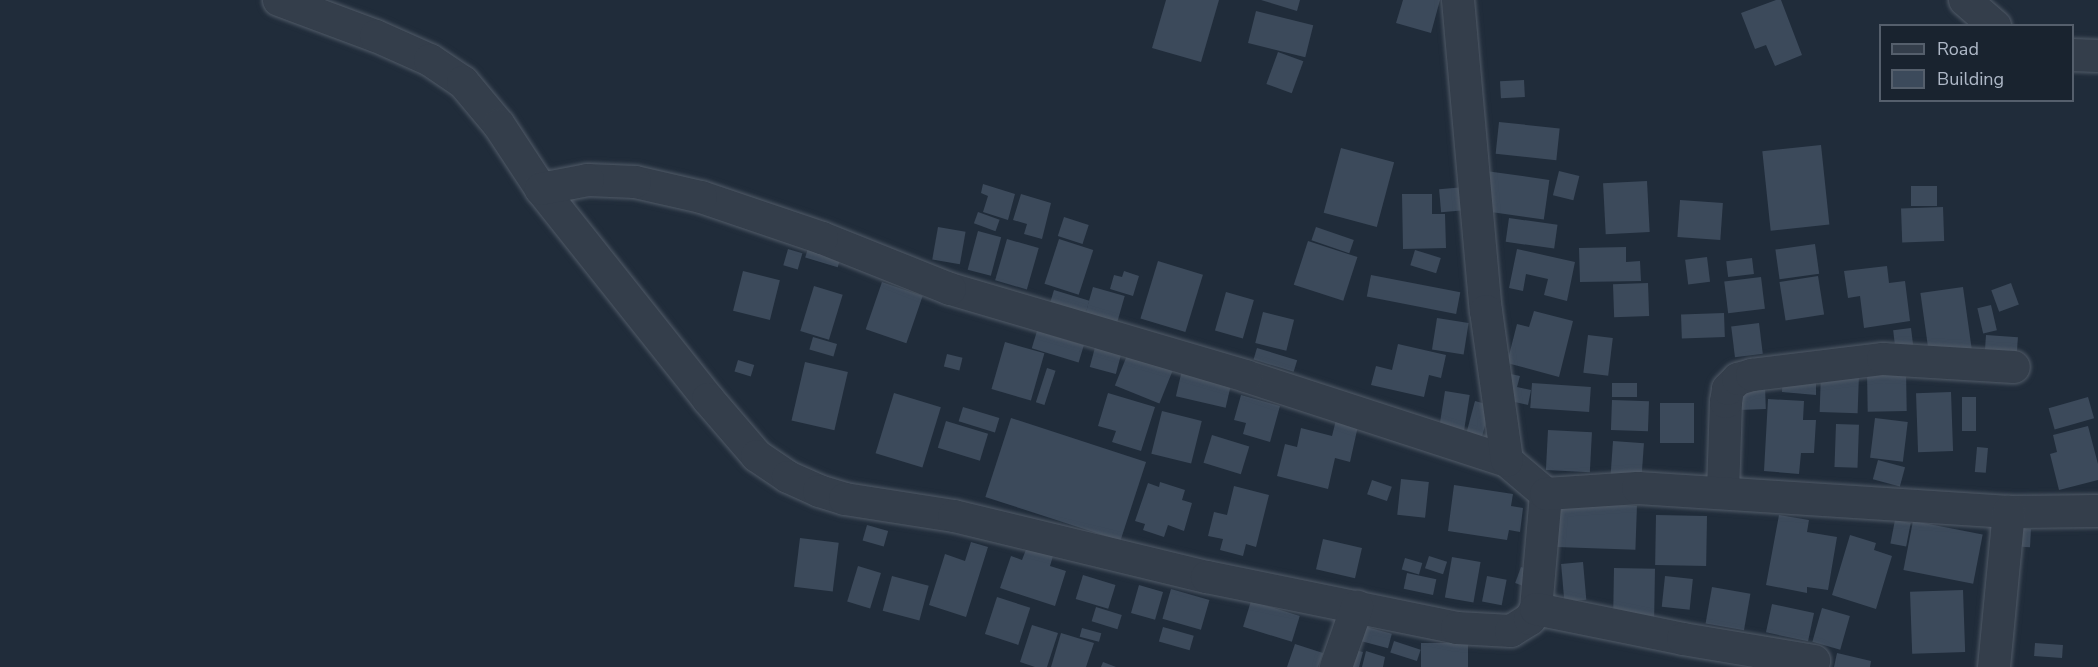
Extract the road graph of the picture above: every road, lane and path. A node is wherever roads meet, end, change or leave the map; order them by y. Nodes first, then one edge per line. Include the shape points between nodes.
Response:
1 (279, 0) edge
2 (1458, 0) edge
3 (1965, 0) edge
4 (1993, 24) edge
5 (2074, 55) edge
6 (2098, 56) edge
7 (541, 189) junction
8 (2014, 367) dead end
9 (1506, 461) junction
10 (1723, 492) junction
11 (1546, 494) junction
12 (2098, 511) edge
13 (2009, 512) junction
14 (1357, 607) junction
15 (1536, 609) junction
16 (1814, 661) dead end
17 (1336, 667) edge
18 (1994, 667) edge

1 - 7 street via 430,60 463,82 499,125
2 - 9 street via 1486,311
3 - 4 street
5 - 6 street
7 - 9 street via 588,180 635,182 701,197 822,238 950,289 1246,376
7 - 14 street via 708,399 757,456 788,477 845,499 954,516 1207,577
8 - 10 street via 1883,359 1738,379 1728,389 1726,402
9 - 11 street
10 - 11 street via 1638,488
10 - 13 street
11 - 15 street
12 - 13 street
13 - 18 street
14 - 15 street via 1457,628 1510,631 1530,619
14 - 17 street
15 - 16 street

